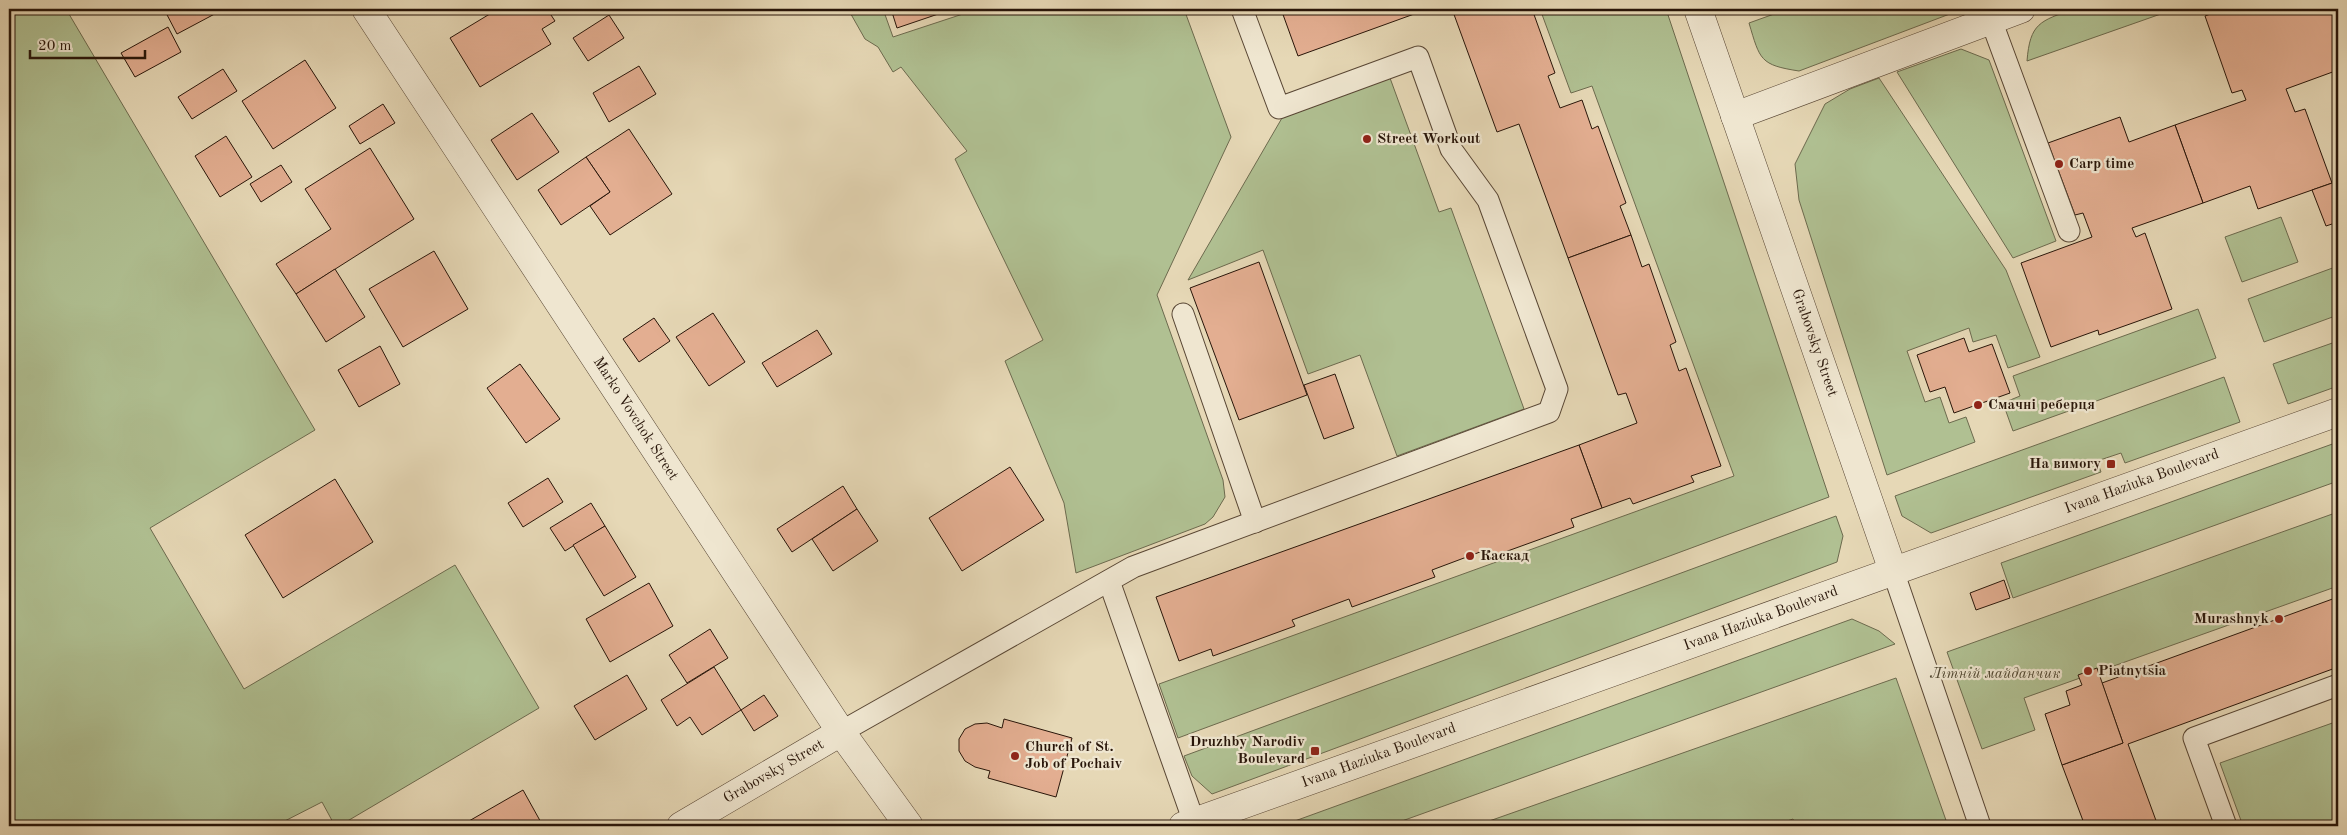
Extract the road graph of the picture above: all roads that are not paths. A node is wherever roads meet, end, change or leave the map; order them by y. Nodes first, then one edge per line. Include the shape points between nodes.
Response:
1 (366, 9) edge
2 (1242, 9) edge
3 (1698, 9) edge
4 (2021, 9) edge
5 (1991, 20) junction
6 (1735, 116) junction
7 (2069, 231) dead end
8 (1184, 314) dead end
9 (2338, 412) edge
10 (1255, 522) junction
11 (1893, 571) junction
12 (1109, 582) junction
13 (2338, 685) edge
14 (841, 732) junction
15 (1188, 824) edge
16 (682, 826) edge
17 (909, 826) edge
18 (1980, 826) edge
19 (2226, 826) edge

1 - 14 street, Marko Vovchok Street
2 - 10 lane via 1279,108 1418,57 1451,149 1488,200 1557,390 1549,412
3 - 6 street, Grabovsky Street
4 - 5 street
5 - 6 street
5 - 7 lane
6 - 11 street, Grabovsky Street
8 - 10 lane
9 - 11 street, Ivana Haziuka Boulevard
10 - 12 lane via 1132,567
11 - 15 street, Ivana Haziuka Boulevard
11 - 18 lane
12 - 14 lane
12 - 15 lane
13 - 19 lane via 2194,738
14 - 16 street, Grabovsky Street
14 - 17 street, Marko Vovchok Street

